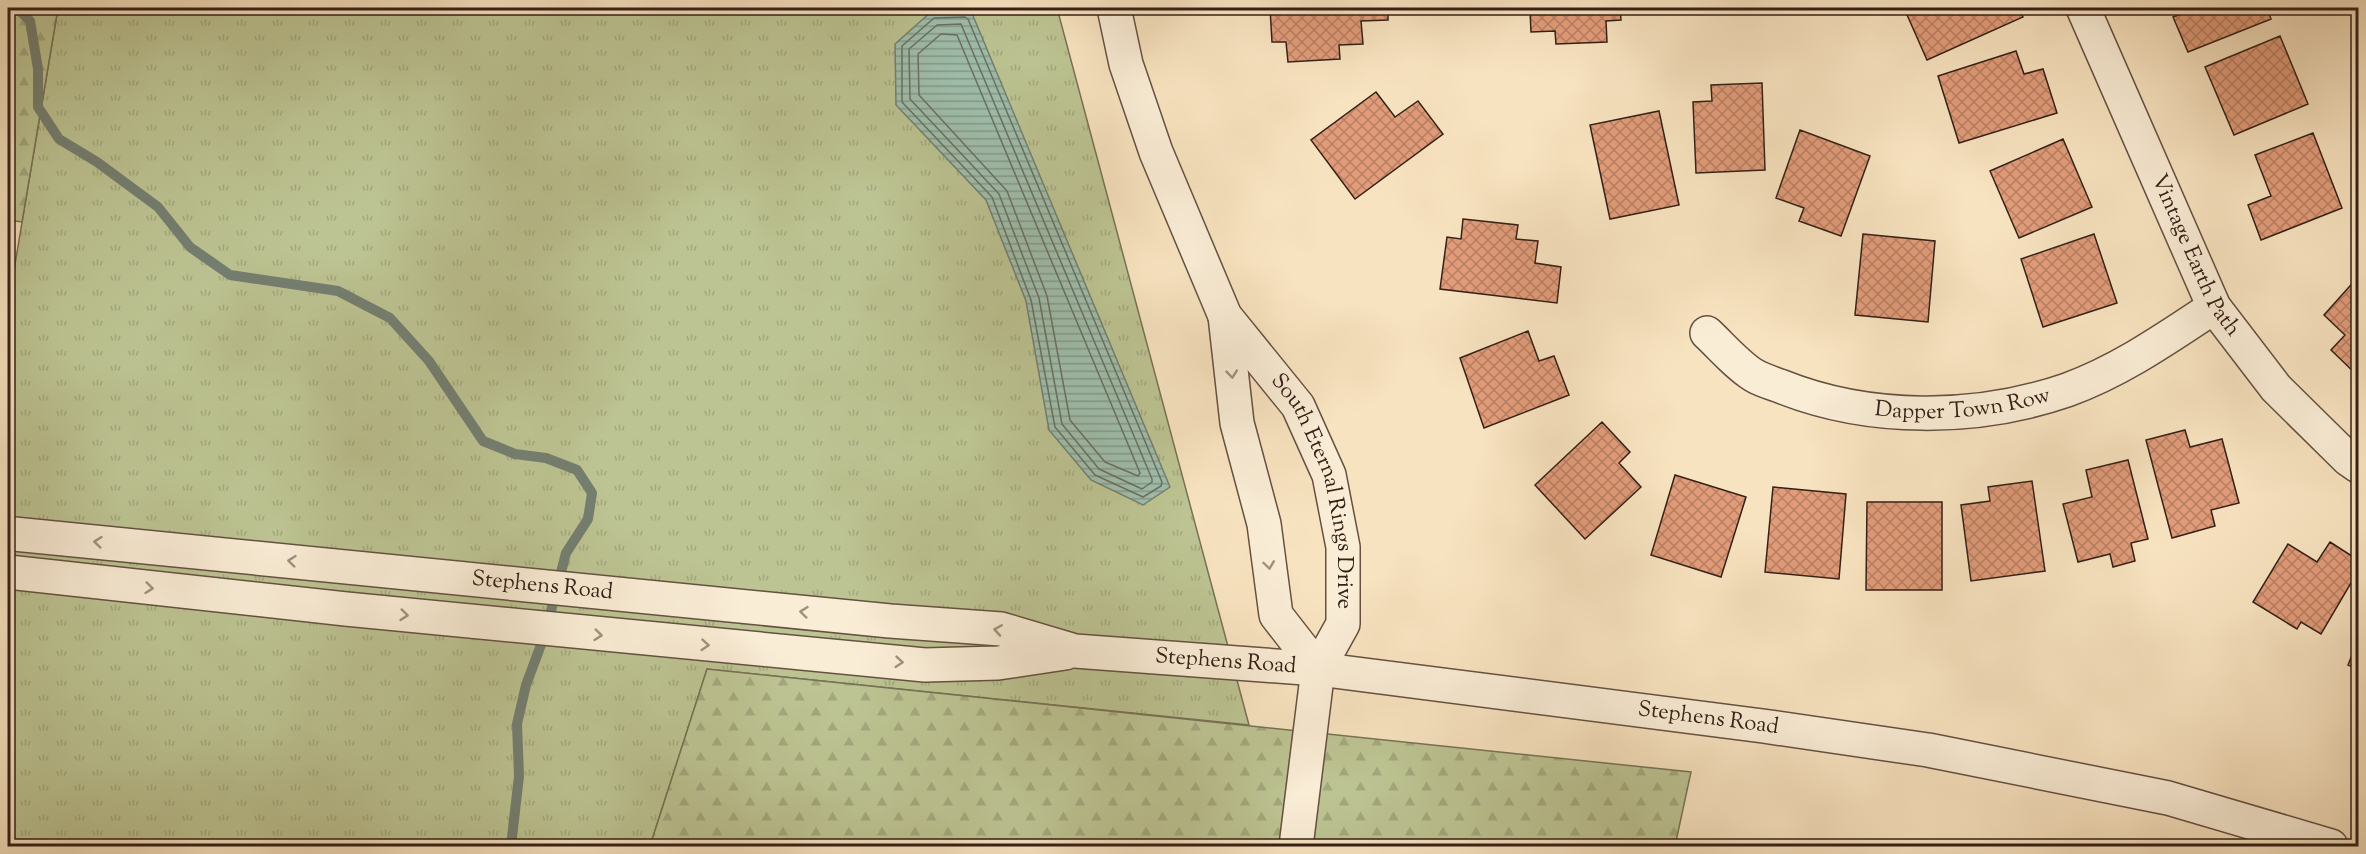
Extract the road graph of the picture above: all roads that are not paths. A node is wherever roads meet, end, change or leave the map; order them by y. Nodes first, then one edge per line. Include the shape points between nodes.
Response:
1 (1114, 8) edge
2 (2083, 8) edge
3 (2214, 307) junction
4 (1225, 316) junction
5 (1707, 333) dead end
6 (2358, 466) edge
7 (8, 535) edge
8 (8, 572) edge
9 (1075, 651) junction
10 (1318, 669) junction
11 (2285, 839) edge
12 (1296, 846) edge
13 (2331, 846) edge

1 - 4 street, South Eternal Rings Drive via 1126,64 1156,152
2 - 3 street, Vintage Earth Path
3 - 5 street, Dapper Town Row via 2137,358 2067,390 1998,408 1927,413 1863,409 1804,396 1753,376
3 - 6 street, Vintage Earth Path via 2276,388
4 -> 10 street, South Eternal Rings Drive via 1237,423 1264,524 1276,615
4 - 10 street, South Eternal Rings Drive via 1298,406 1329,475 1343,547 1343,624
9 -> 7 street, Stephens Road via 1001,629
8 -> 9 street, Stephens Road via 925,665 998,663
9 - 10 street, Stephens Road
10 - 11 street, Stephens Road via 1928,750 2168,798
10 - 12 street
11 - 13 street, Stephens Road

